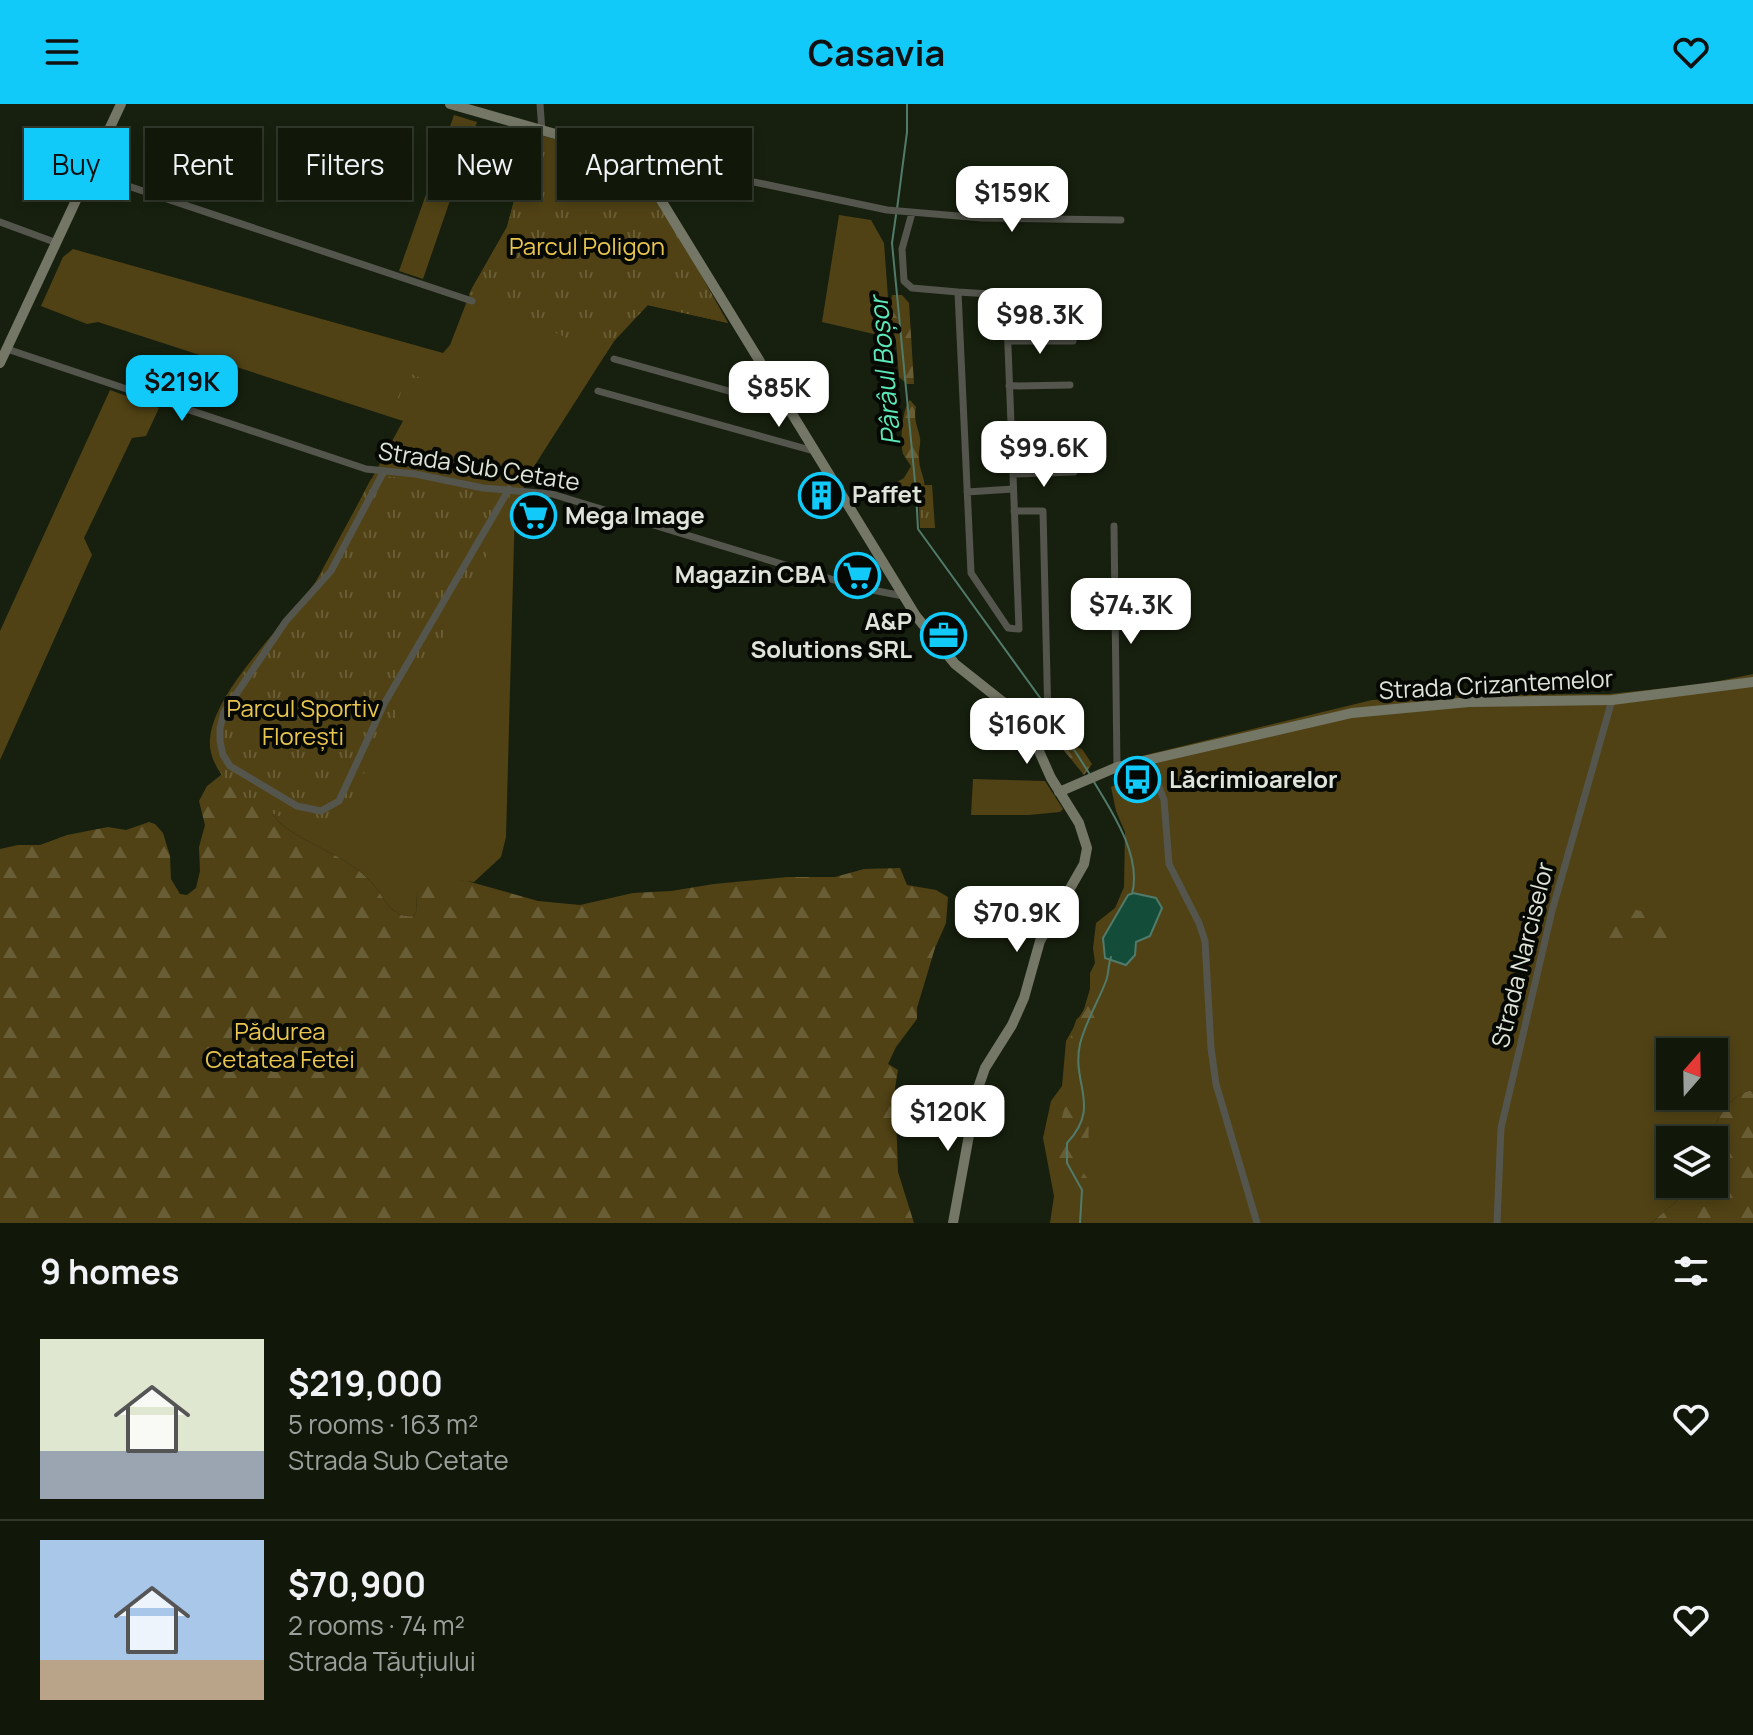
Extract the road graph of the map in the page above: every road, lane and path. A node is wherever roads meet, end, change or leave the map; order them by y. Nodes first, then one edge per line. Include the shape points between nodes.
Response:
1 (121, 104) edge
2 (450, 104) edge
3 (540, 104) edge
4 (466, 106) edge
5 (478, 108) edge
6 (110, 128) edge
7 (542, 132) junction
8 (557, 136) edge
9 (752, 181) edge
10 (129, 186) edge
11 (77, 200) edge
12 (662, 200) edge
13 (908, 213) junction
14 (1121, 220) dead end
15 (0, 222) edge
16 (57, 243) junction
17 (958, 292) junction
18 (472, 301) dead end
19 (1008, 341) junction
20 (1073, 341) dead end
21 (7, 349) junction
22 (614, 359) dead end
23 (0, 363) edge
24 (1070, 385) dead end
25 (1009, 386) junction
26 (598, 391) dead end
27 (786, 407) junction
28 (1072, 430) dead end
29 (1011, 431) junction
30 (814, 451) junction
31 (384, 471) junction
32 (1074, 472) dead end
33 (1013, 474) junction
34 (509, 489) junction
35 (1013, 489) junction
36 (967, 492) junction
37 (1014, 511) junction
38 (1114, 526) dead end
39 (903, 596) junction
40 (1753, 682) edge
41 (1612, 700) junction
42 (1048, 720) dead end
43 (1149, 761) junction
44 (1117, 767) junction
45 (1061, 788) junction
46 (953, 1223) edge
47 (1257, 1223) edge
48 (1497, 1223) edge

1 - 6 main road
2 - 4 main road
3 - 7 street
4 - 5 main road
5 - 7 main road
7 - 8 main road
9 - 13 street
10 - 18 street
11 - 16 main road
12 - 27 main road
13 - 14 street
13 - 17 street via 904,281 912,288
15 - 16 street
16 - 21 main road
17 - 19 street via 1006,295
17 - 36 street
19 - 20 street
19 - 25 street
21 - 23 main road
21 - 31 street, Strada Sub Cetate
22 - 27 street
24 - 25 street
25 - 29 street
26 - 30 street
27 - 30 main road
28 - 29 street
29 - 33 street
30 - 39 main road
31 - 34 street, Strada Sub Cetate
31 - 34 street via 331,571 286,621 221,719 220,741 230,766 309,811 327,809 343,795 384,704
32 - 33 street
33 - 35 street
34 - 39 street, Strada Sub Cetate via 552,494 849,585
35 - 36 street
35 - 37 street
36 - 37 street via 971,573 1008,628 1019,629
37 - 42 street via 1043,511
38 - 44 street
39 - 45 main road via 944,653 1018,714
40 - 41 main road, Strada Crizantemelor
41 - 43 main road, Strada Crizantemelor via 1469,702 1352,713
41 - 48 street, Strada Narciselor via 1552,911 1501,1128
43 - 44 main road, Strada Crizantemelor
43 - 47 street via 1164,800 1169,864 1205,941 1216,1084
44 - 45 main road, Strada Crizantemelor
45 - 46 main road via 1083,832 1086,857 1040,941 1012,1025 985,1068 972,1110

